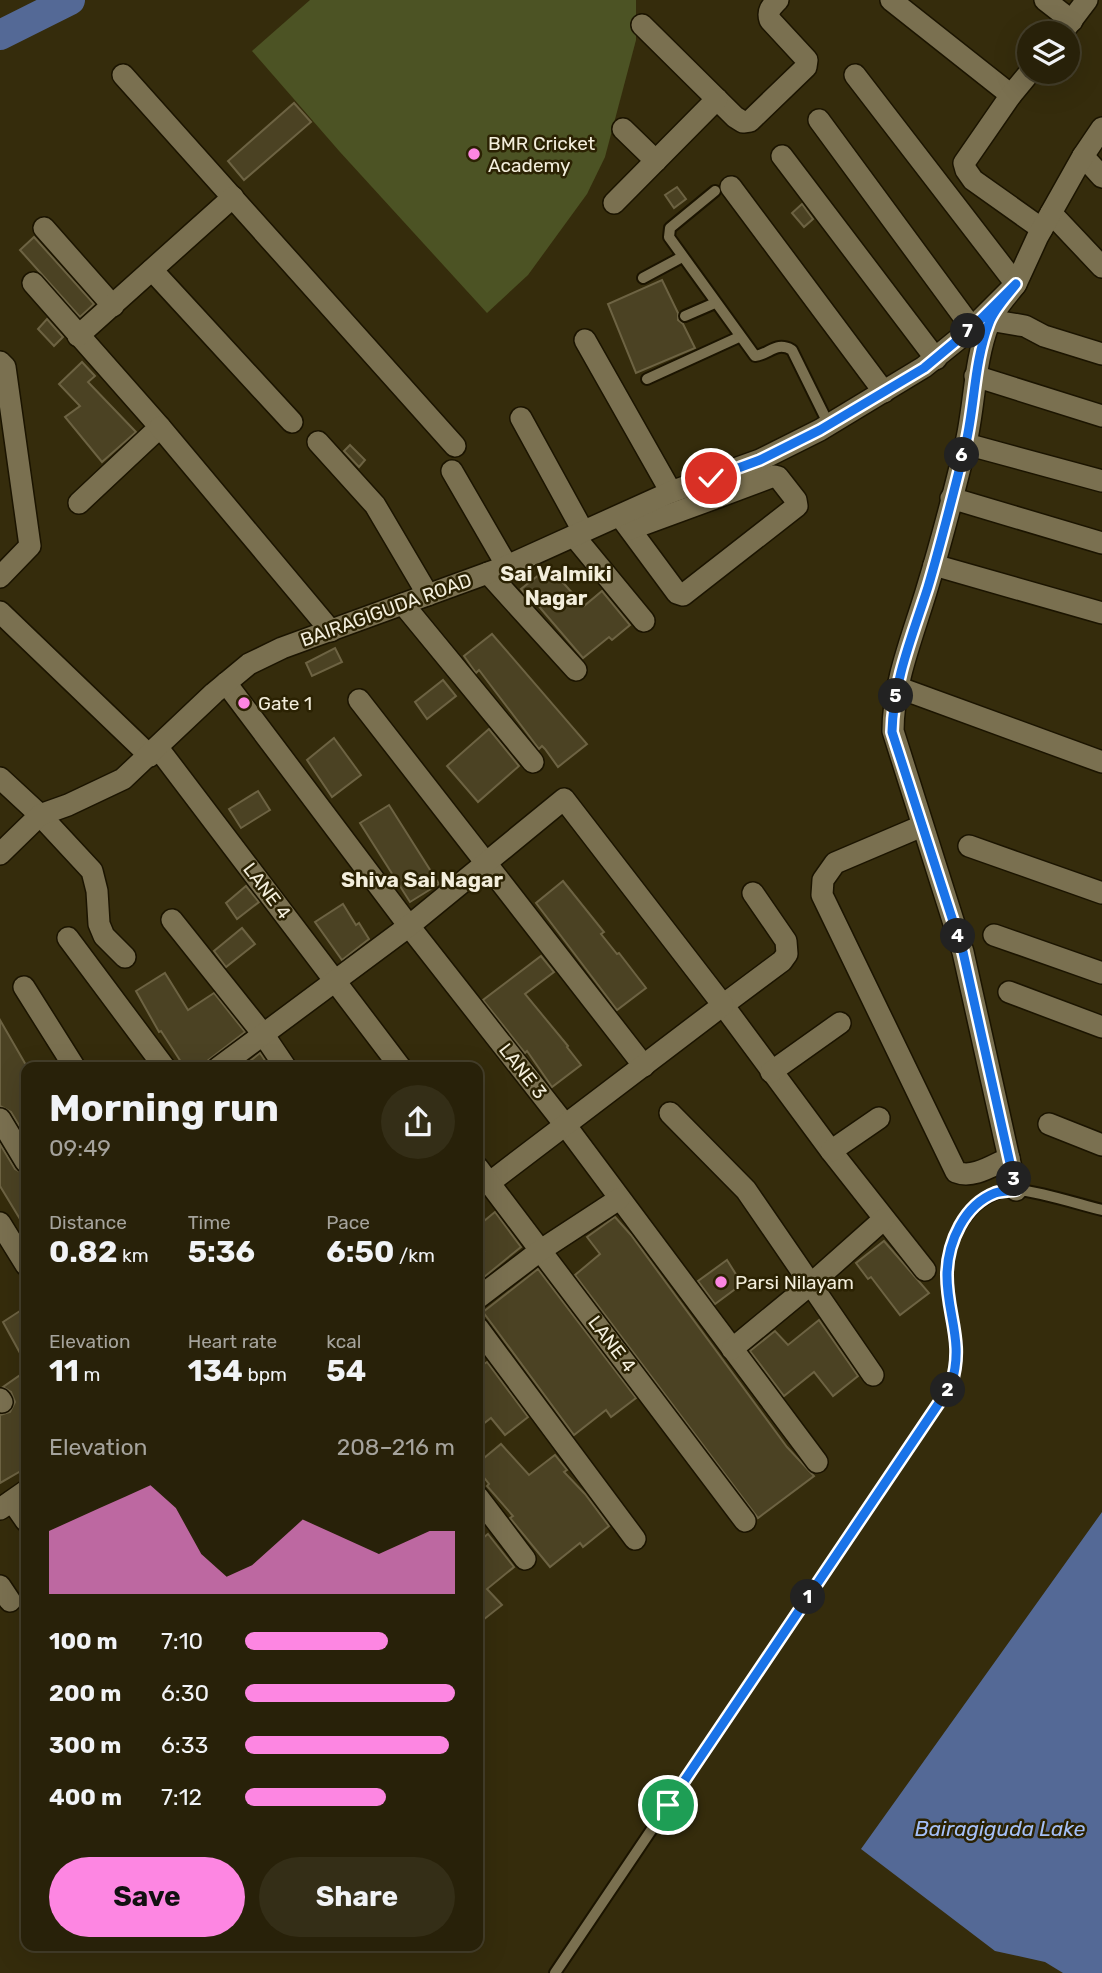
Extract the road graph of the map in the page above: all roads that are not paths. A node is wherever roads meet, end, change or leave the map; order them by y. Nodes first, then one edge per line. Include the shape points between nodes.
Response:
1 (891, 0) edge
2 (1045, 0) edge
3 (1087, 0) edge
4 (766, 5) edge
5 (1062, 21) edge
6 (1071, 21) edge
7 (642, 25) dead end
8 (123, 75) dead end
9 (855, 75) dead end
10 (1020, 84) edge
11 (1011, 95) junction
12 (717, 99) junction
13 (819, 120) dead end
14 (623, 128) dead end
15 (1102, 128) edge
16 (782, 156) dead end
17 (1083, 156) junction
18 (656, 161) junction
19 (1102, 177) edge
20 (723, 189) joint
21 (233, 197) junction
22 (614, 203) dead end
23 (1046, 221) junction
24 (44, 228) dead end
25 (682, 257) junction
26 (1102, 267) edge
27 (152, 270) junction
28 (643, 278) dead end
29 (33, 283) dead end
30 (1016, 284) junction
31 (715, 303) junction
32 (113, 306) junction
33 (685, 316) dead end
34 (981, 324) junction
35 (79, 336) junction
36 (739, 337) junction
37 (585, 340) dead end
38 (1102, 354) edge
39 (936, 359) junction
40 (0, 362) edge
41 (975, 376) junction
42 (647, 379) dead end
43 (884, 391) junction
44 (1102, 416) edge
45 (521, 418) dead end
46 (292, 422) dead end
47 (829, 425) junction
48 (160, 427) junction
49 (318, 442) dead end
50 (966, 444) junction
51 (455, 446) dead end
52 (452, 471) dead end
53 (1102, 481) edge
54 (714, 487) junction
55 (671, 492) junction
56 (951, 498) junction
57 (79, 503) dead end
58 (625, 523) junction
59 (578, 534) junction
60 (1102, 543) edge
61 (934, 565) junction
62 (497, 570) junction
63 (2, 571) edge
64 (428, 595) junction
65 (403, 604) junction
66 (0, 612) edge
67 (1102, 613) edge
68 (644, 621) dead end
69 (331, 631) junction
70 (576, 670) dead end
71 (226, 683) junction
72 (897, 687) junction
73 (359, 700) dead end
74 (154, 752) junction
75 (533, 762) dead end
76 (1102, 762) edge
77 (0, 778) edge
78 (40, 815) junction
79 (922, 826) junction
80 (969, 846) dead end
81 (0, 854) edge
82 (485, 863) junction
83 (753, 893) dead end
84 (1102, 894) edge
85 (172, 920) dead end
86 (409, 926) junction
87 (994, 935) dead end
88 (68, 938) dead end
89 (125, 957) dead end
90 (1102, 973) edge
91 (335, 981) junction
92 (24, 987) dead end
93 (1009, 992) dead end
94 (723, 1005) junction
95 (840, 1023) dead end
96 (1102, 1027) edge
97 (263, 1034) junction
98 (71, 1062) edge
99 (160, 1062) edge
100 (226, 1062) edge
101 (282, 1062) edge
102 (396, 1062) edge
103 (644, 1066) junction
104 (771, 1072) junction
105 (670, 1113) dead end
106 (879, 1118) dead end
107 (0, 1119) edge
108 (1049, 1124) dead end
109 (566, 1126) junction
110 (1102, 1145) edge
111 (831, 1151) junction
112 (21, 1154) edge
113 (1009, 1158) junction
114 (484, 1176) edge
115 (1016, 1190) junction
116 (619, 1199) junction
117 (1102, 1210) edge
118 (884, 1219) junction
119 (0, 1223) edge
120 (541, 1250) junction
121 (21, 1257) edge
122 (925, 1270) dead end
123 (811, 1284) junction
124 (483, 1294) edge
125 (483, 1335) edge
126 (732, 1349) junction
127 (873, 1375) dead end
128 (817, 1462) dead end
129 (483, 1504) edge
130 (745, 1521) dead end
131 (635, 1539) dead end
132 (525, 1559) dead end
133 (555, 1973) edge

1 - 11 street
2 - 5 street
3 - 6 street
4 - 12 street via 770,20 803,53 806,67 750,121 743,122
7 - 12 street
8 - 21 street
9 - 30 street
10 - 11 street
11 - 23 street via 964,163 973,180
12 - 18 street
13 - 34 street
14 - 18 street
15 - 17 street, BAIRAGIGUDA ROAD
16 - 39 street
17 - 19 street
17 - 23 street, BAIRAGIGUDA ROAD
18 - 22 street
20 - 25 lane via 670,228 669,237
20 - 43 street
21 - 27 street
21 - 51 street
23 - 26 street
23 - 30 street, BAIRAGIGUDA ROAD
24 - 32 street
25 - 28 lane
25 - 31 lane
27 - 32 street
27 - 46 street
29 - 35 street
30 - 34 street, BAIRAGIGUDA ROAD
31 - 33 lane
31 - 36 lane
32 - 35 street
34 - 38 street via 1025,326
34 - 39 street, BAIRAGIGUDA ROAD
34 - 41 street
35 - 48 street
36 - 42 lane
36 - 47 lane via 754,356 783,345 792,350
37 - 55 street
39 - 43 street, BAIRAGIGUDA ROAD
40 - 63 street via 5,367 30,547
41 - 44 street
41 - 50 street
43 - 47 street, BAIRAGIGUDA ROAD
45 - 59 street
47 - 54 street, BAIRAGIGUDA ROAD
48 - 57 street
48 - 69 street
49 - 64 street via 375,505
50 - 53 street
50 - 56 street
52 - 62 street
54 - 55 street, BAIRAGIGUDA ROAD
54 - 58 street
54 - 58 street via 774,476 781,479 797,506 682,595
55 - 58 street, BAIRAGIGUDA ROAD
56 - 60 street
56 - 61 street
58 - 59 street, BAIRAGIGUDA ROAD
59 - 62 street, BAIRAGIGUDA ROAD
59 - 68 street
61 - 67 street
61 - 72 street
62 - 64 street, BAIRAGIGUDA ROAD
62 - 70 street
64 - 65 street, BAIRAGIGUDA ROAD
65 - 69 street, BAIRAGIGUDA ROAD
65 - 75 street
66 - 74 street, LANE 4
69 - 71 street, BAIRAGIGUDA ROAD via 249,664
71 - 74 street, BAIRAGIGUDA ROAD
71 - 86 street, LANE 3
72 - 76 street
72 - 79 street via 892,732
73 - 82 street
74 - 78 street, BAIRAGIGUDA ROAD via 123,779
74 - 91 street, LANE 4
77 - 78 street
78 - 81 street, BAIRAGIGUDA ROAD
78 - 89 street via 92,871 99,924
79 - 113 street via 963,952
79 - 113 street via 835,863 823,880 822,895 956,1172 964,1176
80 - 84 street
82 - 86 street
82 - 94 street via 564,799
82 - 103 street
83 - 94 street via 786,942 787,954
85 - 97 street
86 - 91 street
86 - 109 street, LANE 3
87 - 90 street
88 - 99 street
91 - 97 street
91 - 102 street, LANE 4
92 - 98 street
93 - 96 street
94 - 103 street
94 - 104 street
95 - 104 street
97 - 100 street
97 - 101 street
103 - 109 street
104 - 111 street
105 - 123 street via 746,1190
106 - 111 street
107 - 112 street
108 - 110 street
109 - 114 street
109 - 116 street, LANE 3
111 - 118 street
113 - 115 street
114 - 120 street, LANE 4
115 - 117 lane
115 - 133 lane via 995,1193 976,1205 960,1224 951,1249 947,1273 957,1345 951,1385
116 - 120 street
116 - 126 street, LANE 3
118 - 122 street
118 - 123 street
119 - 121 street
120 - 124 street
120 - 130 street, LANE 4
123 - 126 street
123 - 127 street
125 - 131 street
126 - 128 street, LANE 3
129 - 132 street

